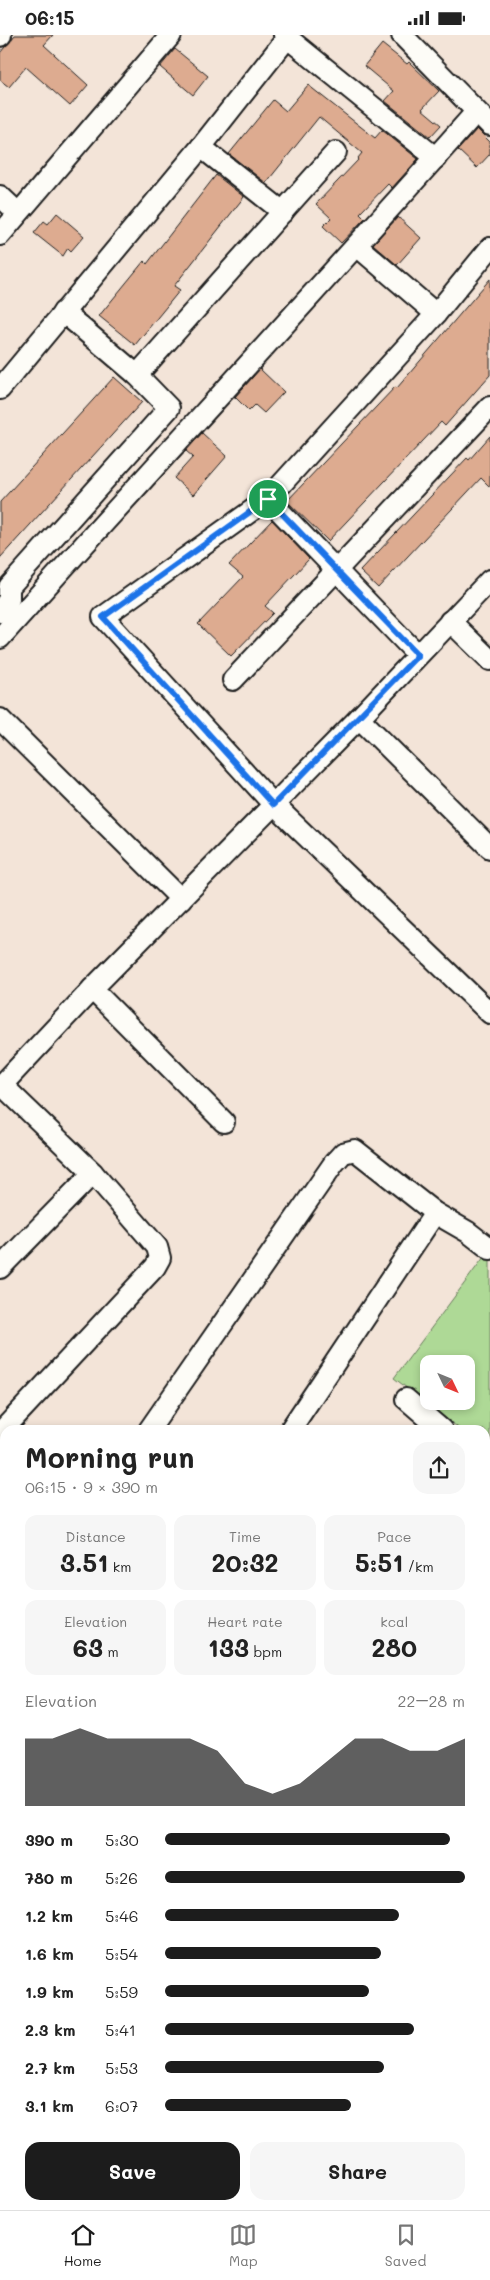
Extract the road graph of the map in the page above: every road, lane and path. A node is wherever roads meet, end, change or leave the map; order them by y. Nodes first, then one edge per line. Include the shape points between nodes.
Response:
1 (170, 35) edge
2 (402, 35) edge
3 (285, 37) edge
4 (483, 119) edge
5 (201, 147) junction
6 (336, 152) dead end
7 (436, 158) junction
8 (0, 196) edge
9 (18, 213) junction
10 (283, 213) junction
11 (0, 235) edge
12 (357, 246) junction
13 (490, 248) edge
14 (63, 312) junction
15 (436, 314) junction
16 (137, 375) junction
17 (0, 389) edge
18 (490, 407) edge
19 (268, 499) junction
20 (337, 569) junction
21 (490, 579) edge
22 (4, 583) edge
23 (0, 612) edge
24 (450, 621) junction
25 (0, 638) edge
26 (418, 655) junction
27 (490, 660) edge
28 (233, 680) dead end
29 (358, 718) junction
30 (0, 719) edge
31 (273, 805) junction
32 (490, 848) edge
33 (181, 899) junction
34 (92, 989) junction
35 (490, 1013) edge
36 (1, 1086) edge
37 (224, 1122) dead end
38 (93, 1173) junction
39 (435, 1213) junction
40 (490, 1249) edge
41 (0, 1267) edge
42 (406, 1399) dead end
43 (7, 1425) edge
44 (151, 1425) edge
45 (293, 1425) edge
46 (436, 1425) edge

1 - 9 street
2 - 4 street
3 - 5 street
3 - 7 street
4 - 7 street
5 - 10 street
5 - 14 street
6 - 10 street
7 - 12 street
8 - 9 street
9 - 11 street
10 - 16 street
12 - 15 street
12 - 25 street
13 - 15 street
14 - 16 street
14 - 17 street
15 - 19 street
16 - 22 street via 169,408
18 - 20 street
19 - 20 street
19 - 31 street via 103,617
20 - 26 street
20 - 28 street
21 - 24 street
22 - 23 street via 9,599
24 - 26 street
24 - 27 street
26 - 29 street
29 - 31 street
29 - 32 street
30 - 33 street
31 - 33 street
31 - 35 street
33 - 34 street
34 - 36 street
34 - 37 street
36 - 38 street
38 - 41 street
38 - 43 street via 157,1247 160,1258
39 - 40 street
39 - 44 street via 355,1150 343,1153
39 - 45 street
42 - 46 street

